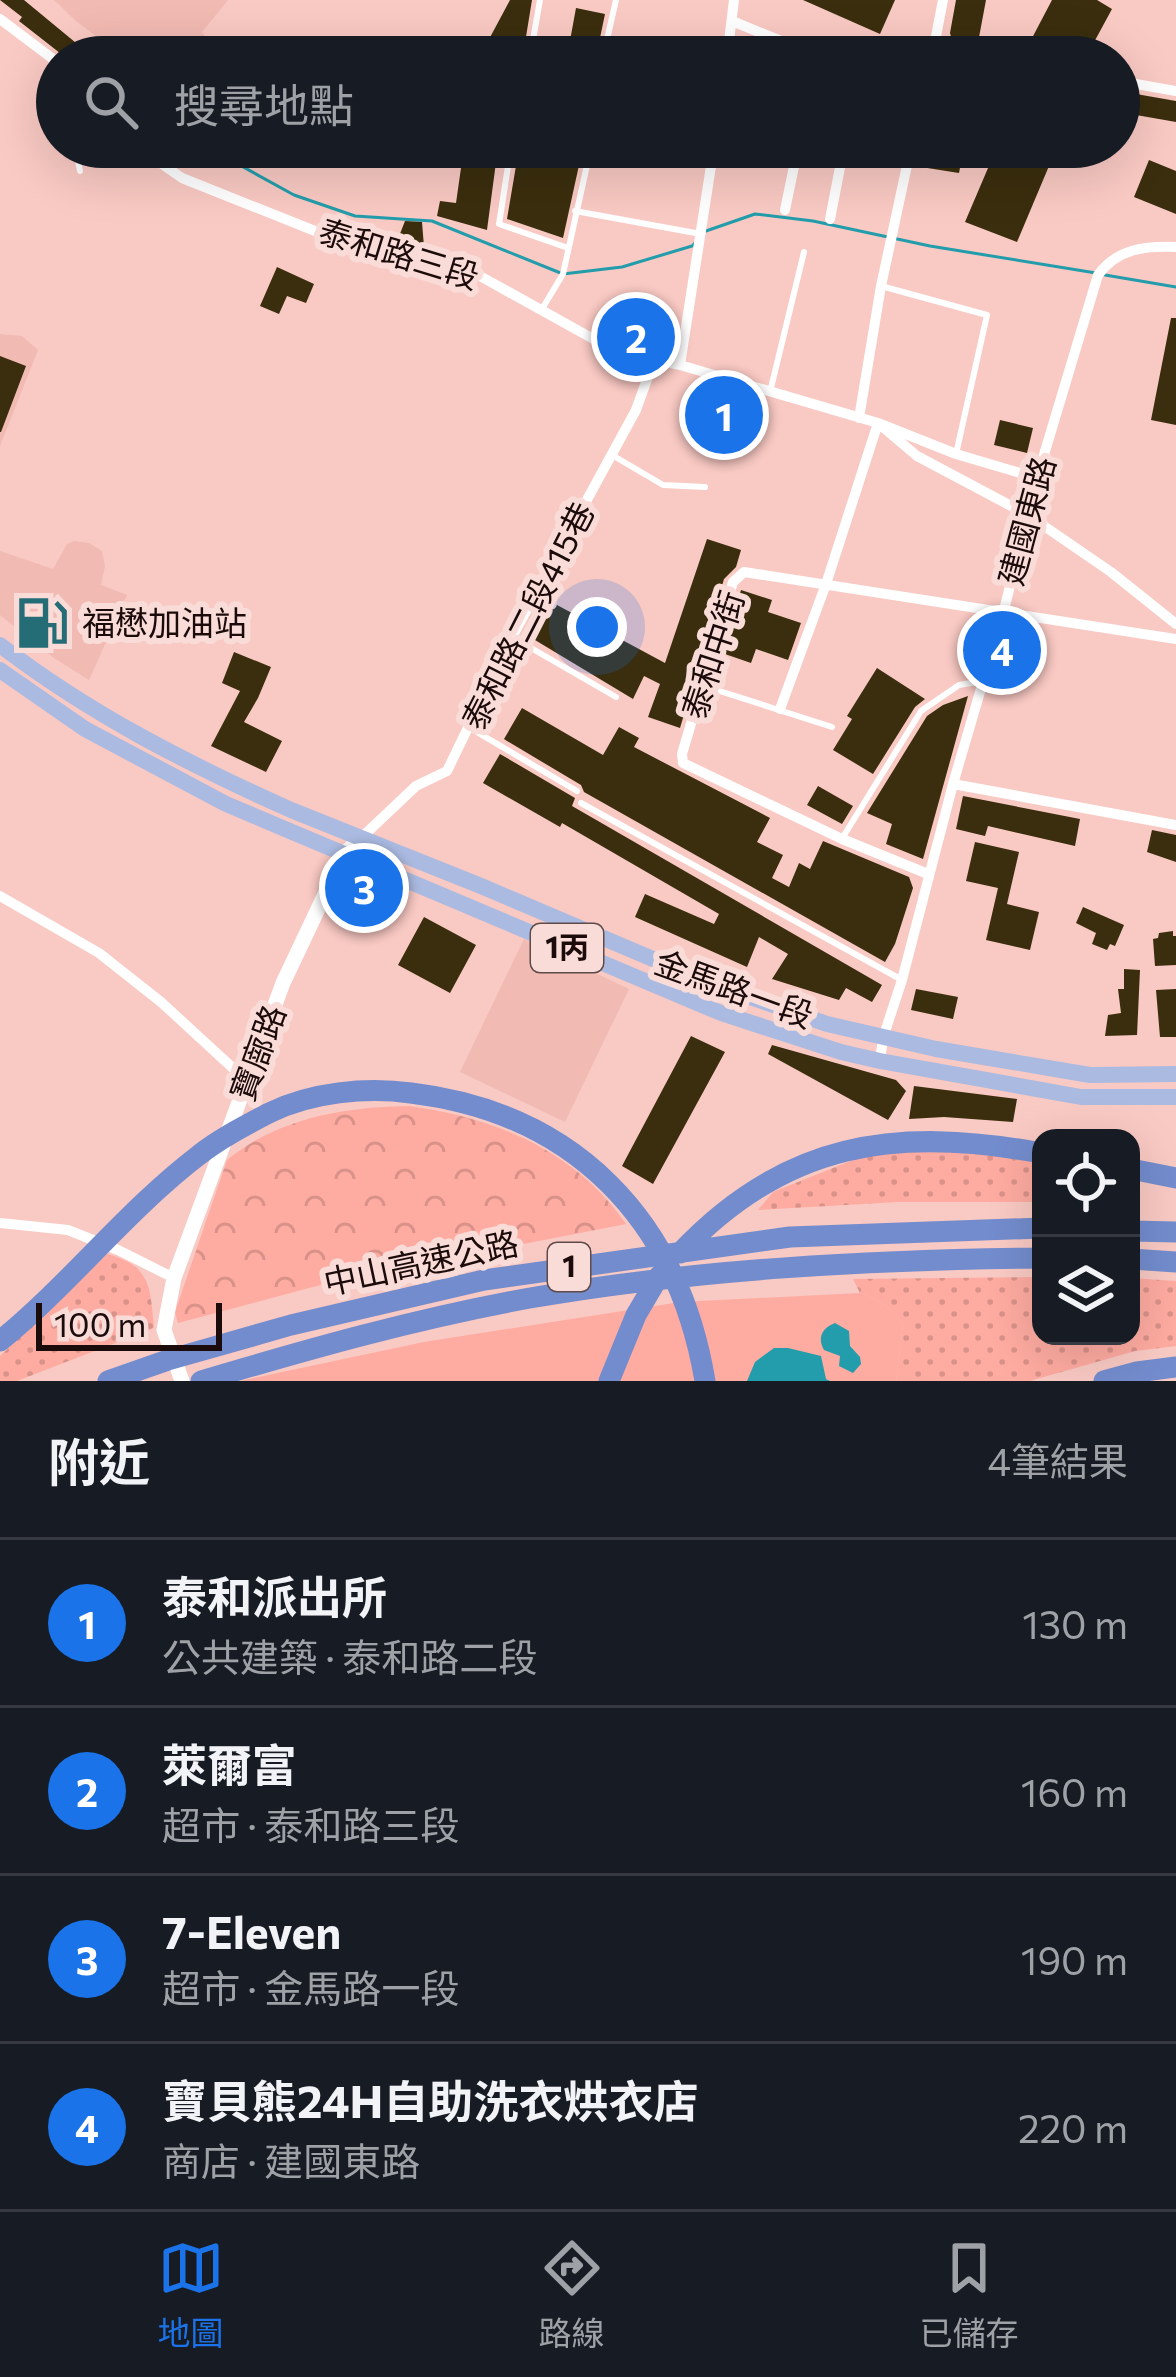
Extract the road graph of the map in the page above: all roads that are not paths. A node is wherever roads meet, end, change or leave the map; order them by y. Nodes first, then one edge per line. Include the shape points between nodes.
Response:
1 (539, 0) edge
2 (616, 0) edge
3 (734, 0) edge
4 (943, 0) edge
5 (0, 19) edge
6 (732, 21) junction
7 (532, 36) edge
8 (608, 36) edge
9 (730, 36) edge
10 (769, 36) edge
11 (936, 36) edge
12 (36, 46) edge
13 (1140, 85) edge
14 (1176, 91) edge
15 (79, 168) edge
16 (167, 168) edge
17 (508, 168) edge
18 (586, 168) edge
19 (711, 168) edge
20 (794, 168) edge
21 (840, 168) edge
22 (907, 168) edge
23 (80, 171) dead end
24 (785, 210) dead end
25 (575, 212) junction
26 (830, 219) dead end
27 (700, 240) junction
28 (568, 248) junction
29 (1176, 248) edge
30 (804, 252) dead end
31 (881, 286) junction
32 (541, 310) junction
33 (654, 360) junction
34 (680, 365) junction
35 (770, 392) junction
36 (859, 418) junction
37 (878, 423) junction
38 (956, 454) junction
39 (612, 455) junction
40 (1037, 478) junction
41 (705, 488) dead end
42 (1028, 515) junction
43 (826, 584) junction
44 (1004, 610) junction
45 (1176, 624) edge
46 (512, 637) junction
47 (1176, 639) edge
48 (0, 645) edge
49 (0, 670) edge
50 (982, 681) junction
51 (702, 686) junction
52 (616, 697) dead end
53 (780, 709) junction
54 (832, 727) dead end
55 (470, 728) junction
56 (953, 784) junction
57 (577, 791) dead end
58 (581, 803) dead end
59 (1176, 825) edge
60 (360, 839) junction
61 (842, 839) junction
62 (344, 854) junction
63 (928, 874) junction
64 (0, 896) edge
65 (902, 980) junction
66 (883, 1038) junction
67 (880, 1061) junction
68 (1176, 1074) edge
69 (248, 1082) junction
70 (1176, 1097) edge
71 (1032, 1152) edge
72 (1140, 1171) edge
73 (1176, 1178) edge
74 (0, 1223) edge
75 (1032, 1228) edge
76 (1140, 1231) edge
77 (1176, 1232) edge
78 (1032, 1258) edge
79 (1140, 1259) edge
80 (1176, 1262) edge
81 (174, 1278) junction
82 (0, 1341) edge
83 (1176, 1367) edge
84 (108, 1381) edge
85 (182, 1381) edge
86 (200, 1381) edge
87 (610, 1381) edge
88 (705, 1381) edge
89 (1104, 1381) edge

1 - 7 lane
2 - 8 lane
3 - 6 street
4 - 11 street
5 - 12 street
6 - 9 street
6 - 10 street
13 - 14 street
15 - 23 lane
16 - 32 street, 泰和路三段 via 345,243 480,276
17 - 28 lane via 499,224
18 - 25 lane
19 - 27 street
20 - 24 street
21 - 26 street
22 - 31 street
25 - 27 lane
25 - 28 lane
27 - 34 street
28 - 32 lane
29 - 40 street, 建國東路 via 1134,249 1100,272
30 - 35 lane
31 - 36 street
31 - 38 lane via 987,315
32 - 33 street, 泰和路三段 via 615,351
33 - 34 street, 泰和路三段
33 - 39 street, 泰和路二段415巷
34 - 35 street, 泰和路三段
35 - 36 street, 泰和路三段
36 - 37 street, 泰和路三段
37 - 38 street, 泰和路三段
37 - 42 street via 917,456
37 - 43 street
38 - 40 street, 泰和路三段
39 - 41 lane via 663,485
39 - 46 street, 泰和路二段415巷
40 - 42 street, 建國東路
42 - 44 street, 建國東路
42 - 45 street
43 - 44 street, 泰和中街
43 - 51 street, 泰和中街 via 744,572 733,582
43 - 53 street
44 - 47 street, 泰和中街
44 - 50 street, 建國東路
46 - 52 lane
46 - 55 street, 泰和路二段415巷
48 - 60 main road, 金馬路一段 / 1丙 via 146,741
49 - 62 main road, 金馬路一段 / 1丙 via 138,760
50 - 56 street, 建國東路
50 - 61 lane via 959,685 921,711
51 - 53 lane
51 - 61 street, 泰和中街 via 683,763
53 - 54 lane
55 - 57 lane
55 - 60 street, 泰和路二段415巷 via 447,771 416,786
56 - 59 street
56 - 63 street, 建國東路
58 - 65 lane
60 - 62 street, 寶廍路
60 - 66 main road, 金馬路一段 / 1丙 via 720,987
61 - 63 street, 泰和中街
62 - 67 main road, 金馬路一段 / 1丙 via 721,1013
62 - 69 street, 寶廍路 via 283,982
63 - 65 street, 建國東路
64 - 69 street via 99,953
65 - 66 street, 建國東路
66 - 67 street, 建國東路
66 - 68 main road, 金馬路一段 / 1丙 via 1090,1076
67 - 70 main road, 金馬路一段 / 1丙 via 1081,1097
69 - 81 street, 寶廍路
71 - 87 highway via 881,1144 822,1156 769,1180 700,1231 663,1271
72 - 73 highway
74 - 81 street via 68,1231
75 - 84 highway, 中山高速公路 / 1 via 790,1237 484,1280 291,1325
76 - 77 highway
78 - 86 highway, 中山高速公路 / 1 via 710,1273 553,1295 406,1324
79 - 80 highway
81 - 85 street, 寶廍路 via 164,1330
82 - 88 highway via 201,1152 274,1111 319,1097 398,1091 488,1108 531,1126 596,1171 664,1256
83 - 89 highway

